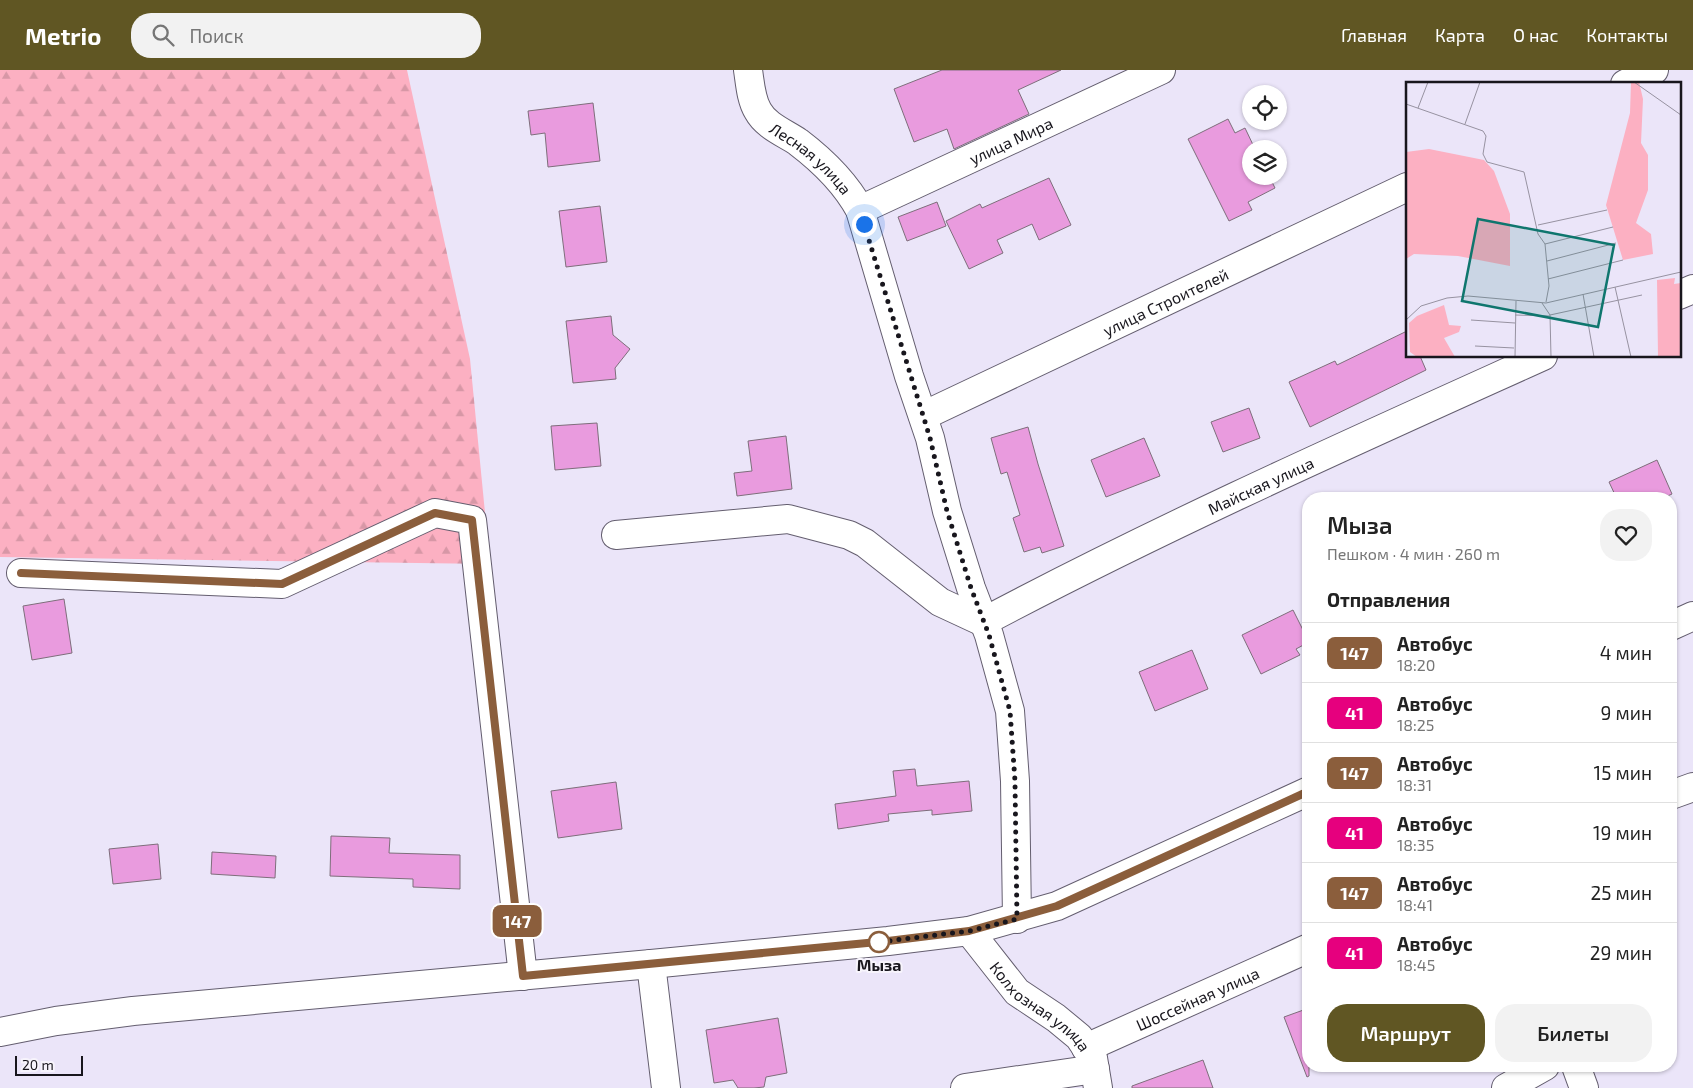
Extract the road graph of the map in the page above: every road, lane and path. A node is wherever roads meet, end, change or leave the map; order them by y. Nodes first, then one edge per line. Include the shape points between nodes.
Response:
1 (748, 70) edge
2 (1161, 70) edge
3 (1654, 70) edge
4 (1629, 82) edge
5 (1406, 187) edge
6 (860, 210) junction
7 (1693, 289) edge
8 (1680, 295) edge
9 (1539, 358) edge
10 (923, 416) junction
11 (616, 535) dead end
12 (21, 573) dead end
13 (1693, 616) edge
14 (983, 622) junction
15 (1677, 623) edge
16 (1693, 786) edge
17 (1677, 793) edge
18 (1302, 794) edge
19 (1017, 919) junction
20 (969, 931) junction
21 (1302, 952) edge
22 (651, 964) junction
23 (523, 976) junction
24 (0, 1032) edge
25 (1093, 1068) edge
26 (1534, 1072) edge
27 (1578, 1072) edge
28 (666, 1088) edge
29 (965, 1088) edge
30 (1506, 1088) edge
31 (1584, 1088) edge

1 - 6 street, Лесная улица via 758,112 834,172
2 - 6 street, улица Мира
3 - 4 street
5 - 10 street, улица Строителей
6 - 10 street, Лесная улица
7 - 8 street
9 - 14 street, Майская улица via 1124,549
10 - 14 street, Лесная улица via 947,511
11 - 14 street via 788,519 812,524 865,543 940,602
12 - 23 street via 282,584 435,513 472,520
13 - 15 street
14 - 19 street, Лесная улица via 1010,711 1015,781
16 - 17 street
18 - 19 street via 1103,886
19 - 20 street
20 - 22 street
20 - 25 street, Колхозная улица via 1017,992 1080,1037
21 - 25 street, Шоссейная улица
22 - 23 street
22 - 28 street
23 - 24 street via 133,1011
25 - 29 street, Шоссейная улица
26 - 30 street
27 - 31 street

